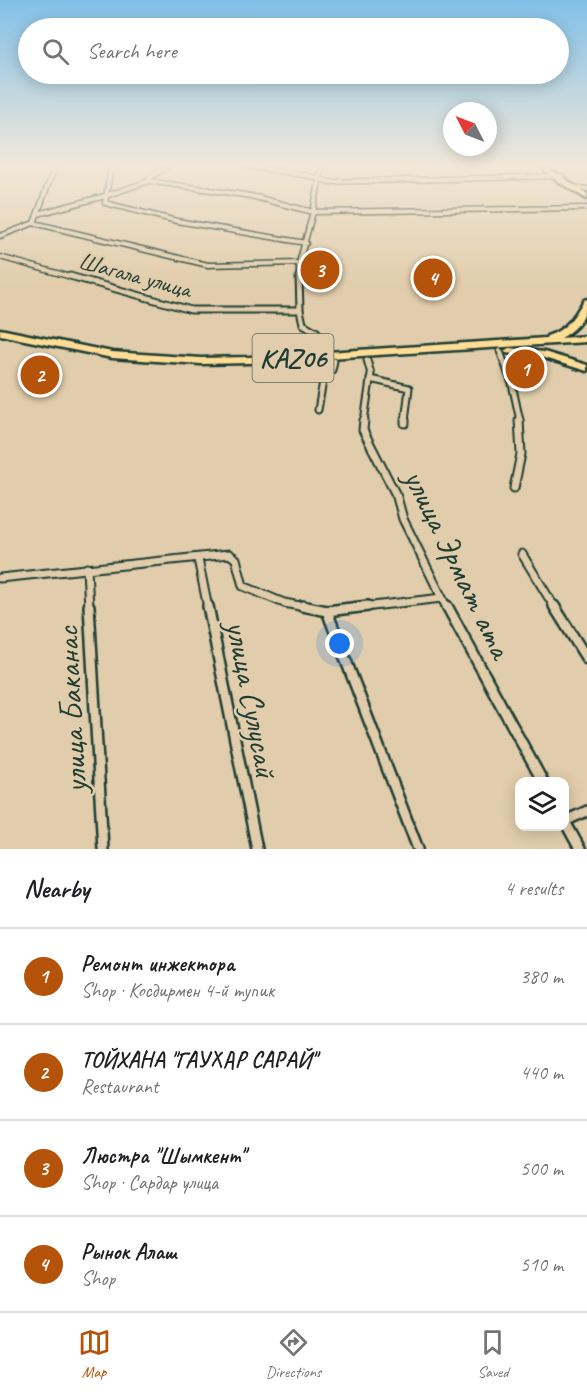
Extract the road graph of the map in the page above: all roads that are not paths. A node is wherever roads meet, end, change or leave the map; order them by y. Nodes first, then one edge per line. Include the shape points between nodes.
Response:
1 (41, 206) edge
2 (69, 206) edge
3 (115, 206) edge
4 (288, 206) edge
5 (314, 206) edge
6 (587, 208) edge
7 (313, 212) junction
8 (38, 214) junction
9 (34, 223) junction
10 (0, 236) edge
11 (306, 243) junction
12 (0, 257) edge
13 (299, 263) junction
14 (587, 302) edge
15 (300, 310) junction
16 (0, 332) edge
17 (0, 338) edge
18 (587, 339) edge
19 (587, 346) edge
20 (508, 348) junction
21 (332, 358) junction
22 (366, 360) junction
23 (587, 368) edge
24 (370, 379) junction
25 (318, 410) dead end
26 (405, 423) dead end
27 (514, 488) dead end
28 (522, 554) dead end
29 (198, 560) junction
30 (87, 568) junction
31 (0, 578) edge
32 (442, 598) junction
33 (327, 611) junction
34 (587, 659) edge
35 (540, 777) edge
36 (587, 811) edge
37 (569, 819) edge
38 (569, 828) edge
39 (103, 849) edge
40 (257, 849) edge
41 (418, 849) edge
42 (580, 849) edge

1 - 8 street
2 - 8 street
3 - 11 street via 177,221
4 - 7 street
5 - 7 street
6 - 7 street
7 - 11 street
8 - 9 street
9 - 10 street
9 - 13 street via 208,265
11 - 13 street
12 - 15 street, Шагала улица via 191,310
13 - 15 street
14 - 20 highway, KАZ06 via 578,319 563,333
15 - 21 street via 303,324 317,332
16 - 21 highway, KАZ06 via 69,348 145,358
17 - 21 highway, KАZ06 via 143,363 200,366
18 - 20 highway, KАZ06
19 - 20 highway, KАZ06
20 - 21 highway, KАZ06
20 - 22 highway, KАZ06
20 - 23 highway
20 - 27 street via 519,411 519,473
21 - 22 highway, KАZ06
21 - 25 street via 332,370 323,381
22 - 24 street, улица Эрмат ата
24 - 26 street via 409,388
24 - 32 street, улица Эрмат ата via 363,430
28 - 34 street
29 - 30 street
29 - 33 street via 229,554 236,559 243,586 284,603
29 - 40 street, улица Сулусай
30 - 31 street
30 - 39 street, улица Баканас
32 - 33 street
32 - 35 street, улица Эрмат ата
33 - 41 street
36 - 37 street
38 - 42 street

